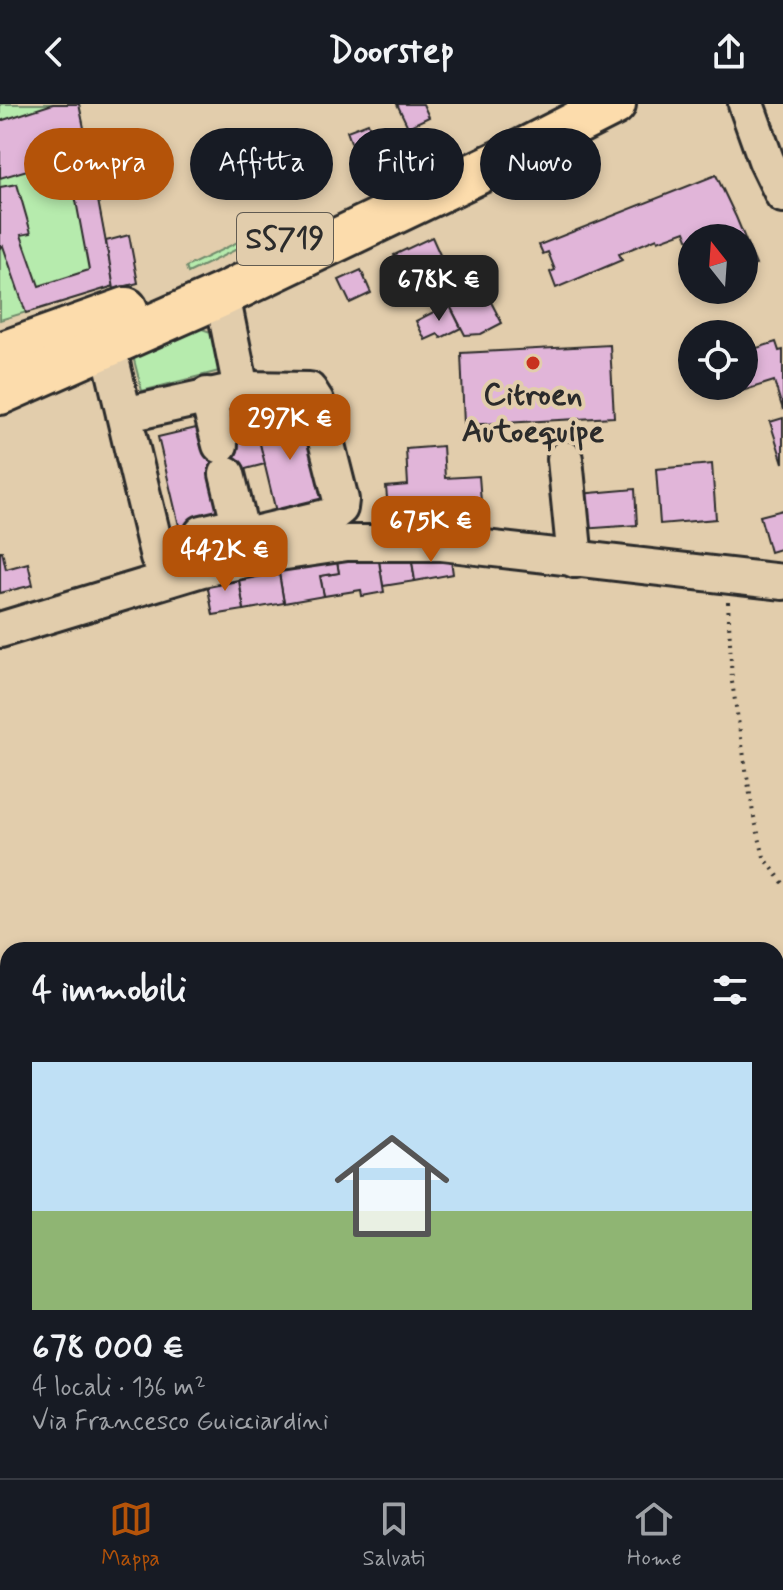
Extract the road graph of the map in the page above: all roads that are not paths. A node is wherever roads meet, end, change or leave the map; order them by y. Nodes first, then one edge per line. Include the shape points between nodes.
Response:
1 (556, 104) edge
2 (614, 104) edge
3 (746, 104) edge
4 (783, 195) edge
5 (222, 295) junction
6 (108, 346) junction
7 (0, 354) edge
8 (241, 389) junction
9 (0, 393) edge
10 (207, 395) junction
11 (124, 415) junction
12 (565, 459) dead end
13 (141, 485) junction
14 (575, 560) junction
15 (161, 568) junction
16 (783, 582) edge
17 (0, 630) edge

1 - 7 main road, SS719 via 191,282
2 - 5 main road, SS719
3 - 4 street
5 - 6 main road, SS719
5 - 8 street
6 - 9 main road, SS719
6 - 11 street
8 - 10 street
8 - 15 street via 312,392 340,508 330,516
10 - 11 street
10 - 13 street via 236,521 176,537 169,532 157,497
11 - 13 street
12 - 14 street
13 - 15 street
14 - 15 street via 442,543 347,543
14 - 16 street
15 - 17 street

